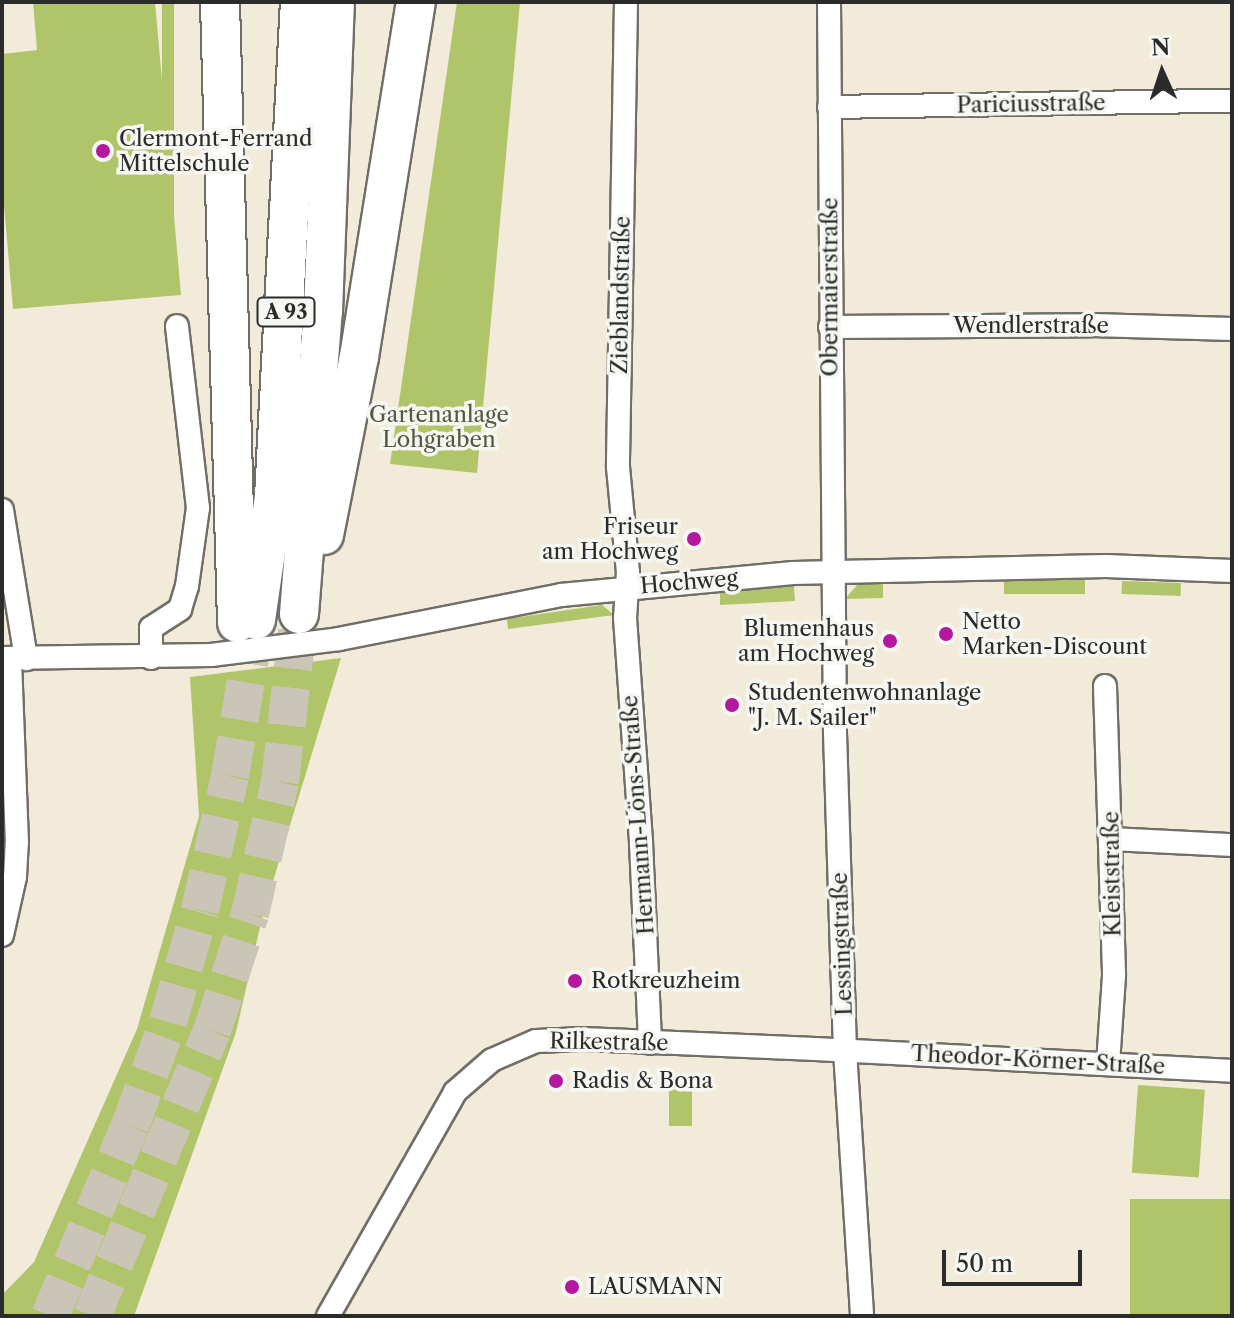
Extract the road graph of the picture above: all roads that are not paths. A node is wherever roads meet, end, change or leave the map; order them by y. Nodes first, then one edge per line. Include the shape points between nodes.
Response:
1 (220, 2) edge
2 (300, 2) edge
3 (335, 2) edge
4 (416, 2) edge
5 (626, 2) edge
6 (829, 2) edge
7 (1232, 101) edge
8 (829, 107) junction
9 (177, 326) dead end
10 (830, 327) junction
11 (1232, 329) edge
12 (2, 510) edge
13 (833, 571) junction
14 (1232, 571) edge
15 (625, 587) junction
16 (13, 658) edge
17 (151, 658) junction
18 (1105, 686) dead end
19 (1112, 839) junction
20 (1232, 845) edge
21 (2, 935) edge
22 (650, 1043) junction
23 (845, 1051) junction
24 (1108, 1063) junction
25 (1232, 1071) edge
26 (328, 1316) edge
27 (862, 1316) edge

1 - 2 highway, A 93 via 246,622 276,466
3 - 4 highway, A 93 via 323,312 300,599 319,557 344,439
5 - 15 street, Zieblandstraße via 618,467
6 - 8 street, Obermaierstraße
7 - 8 street, Pariciusstraße
8 - 10 street, Obermaierstraße
9 - 17 street via 198,508 180,609 151,628
10 - 11 street, Wendlerstraße
10 - 13 street, Obermaierstraße
12 - 16 street
13 - 14 street, Hochweg via 1106,566
13 - 15 street, Hochweg
13 - 23 street, Lessingstraße
15 - 17 street, Hochweg via 275,648
15 - 22 street, Hermann-Löns-Straße
16 - 17 street, Hochweg
16 - 21 street via 17,843
18 - 19 street, Kleiststraße
19 - 20 street
19 - 24 street, Kleiststraße via 1114,976
22 - 23 street, Rilkestraße
22 - 26 street, Rilkestraße via 536,1041 472,1075 455,1092
23 - 24 street, Theodor-Körner-Straße
23 - 27 street, Lessingstraße
24 - 25 street, Theodor-Körner-Straße

